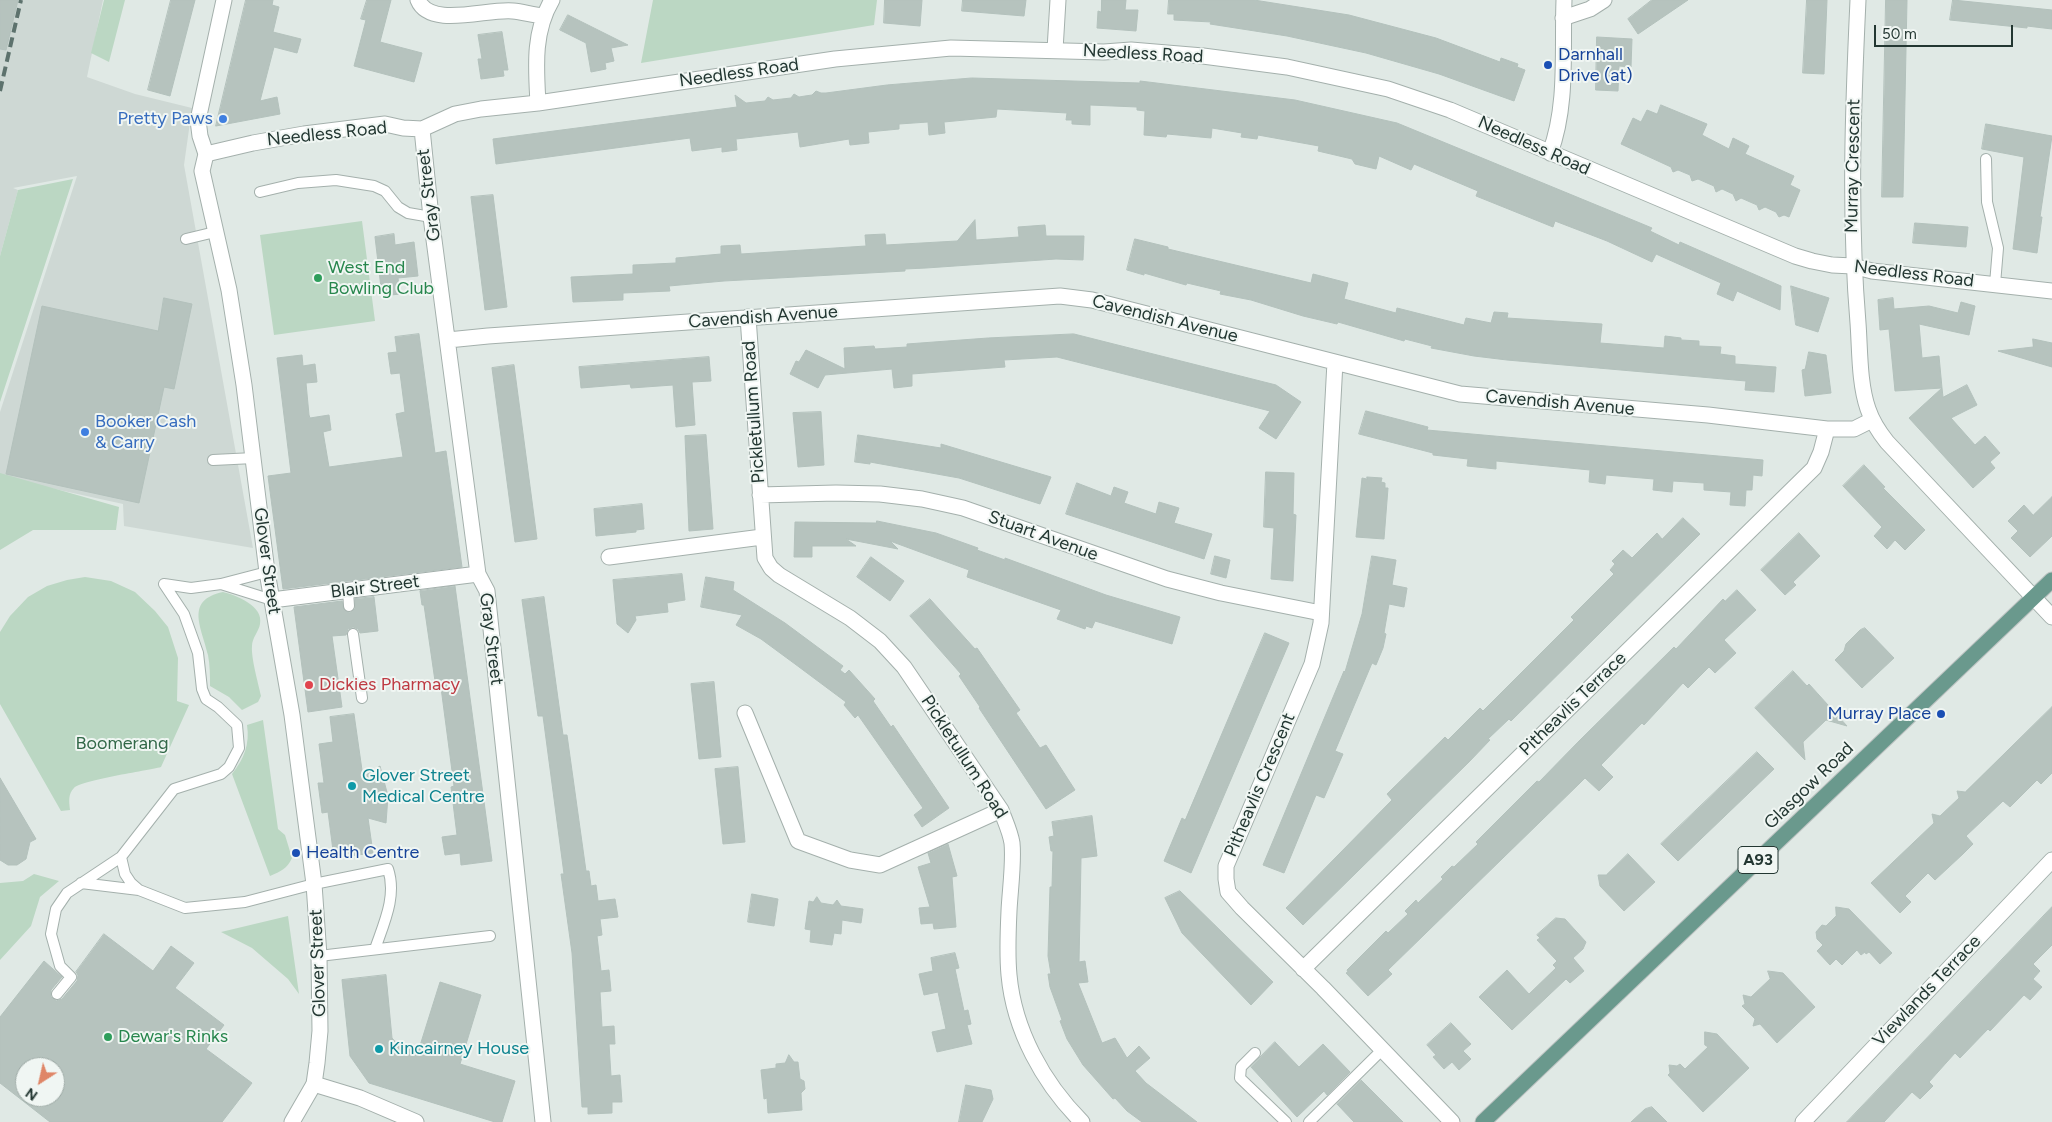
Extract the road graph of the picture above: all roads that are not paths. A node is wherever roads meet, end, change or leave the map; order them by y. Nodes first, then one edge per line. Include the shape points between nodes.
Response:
1 (224, 0) edge
2 (418, 0) edge
3 (552, 0) edge
4 (1058, 0) edge
5 (1564, 0) edge
6 (1604, 0) edge
7 (1858, 0) edge
8 (544, 16) junction
9 (1563, 18) junction
10 (1055, 50) junction
11 (538, 103) junction
12 (422, 130) junction
13 (1550, 153) junction
14 (206, 154) junction
15 (1986, 159) dead end
16 (260, 192) dead end
17 (431, 217) junction
18 (215, 232) junction
19 (186, 238) dead end
20 (1853, 266) junction
21 (1995, 284) junction
22 (2052, 291) edge
23 (748, 317) junction
24 (448, 340) junction
25 (1335, 362) junction
26 (1872, 420) junction
27 (1827, 429) junction
28 (254, 458) junction
29 (213, 460) dead end
30 (760, 495) junction
31 (762, 537) junction
32 (609, 557) dead end
33 (267, 572) junction
34 (478, 574) junction
35 (2052, 580) edge
36 (221, 584) junction
37 (2033, 598) junction
38 (272, 600) junction
39 (1321, 613) junction
40 (2052, 617) edge
41 (353, 634) dead end
42 (362, 698) dead end
43 (745, 712) dead end
44 (1001, 810) junction
45 (121, 857) junction
46 (2052, 860) edge
47 (80, 883) junction
48 (314, 884) junction
49 (139, 890) junction
50 (490, 936) dead end
51 (375, 949) junction
52 (319, 956) junction
53 (1304, 969) junction
54 (57, 994) dead end
55 (1383, 1049) junction
56 (1255, 1054) dead end
57 (314, 1084) junction
58 (292, 1122) edge
59 (416, 1122) edge
60 (543, 1122) edge
61 (1082, 1122) edge
62 (1286, 1122) edge
63 (1309, 1122) edge
64 (1452, 1122) edge
65 (1483, 1122) edge
66 (1802, 1122) edge

1 - 14 street, Glover Street via 198,120
2 - 8 street via 422,8 440,15 512,11
3 - 8 street
4 - 10 street
5 - 9 street
6 - 9 street via 1590,9
7 - 20 street, Murray Crescent via 1852,137
8 - 11 street via 538,34 536,58
9 - 13 street via 1562,81 1557,131
10 - 11 street, Needless Road via 951,48 884,53
10 - 13 street, Needless Road via 1167,52 1288,67 1388,89 1472,118
11 - 12 street, Needless Road via 455,114
12 - 14 street, Needless Road via 385,124 252,143
12 - 17 street, Gray Street
13 - 20 street, Needless Road via 1795,256 1832,265
14 - 18 street, Glover Street via 202,171
15 - 21 lane via 1986,202 1998,248
16 - 17 lane via 298,183 336,180 374,186 385,191 398,207 408,213
17 - 24 street, Gray Street
18 - 19 lane
18 - 28 street, Glover Street via 229,290
20 - 21 street, Needless Road
20 - 26 street, Murray Crescent via 1865,397
21 - 22 street, Needless Road
23 - 24 street, Cavendish Avenue
23 - 25 street, Cavendish Avenue via 1060,296 1092,300
23 - 30 street, Pickletullum Road
24 - 34 street, Gray Street
25 - 27 street, Cavendish Avenue via 1460,394 1708,415
25 - 39 street, Pitheavlis Crescent
26 - 27 street, Cavendish Avenue via 1854,429
26 - 37 street, Murray Crescent via 1887,442
27 - 53 street, Pitheavlis Terrace via 1814,468
28 - 29 lane
28 - 33 street, Glover Street
30 - 31 street, Pickletullum Road
30 - 39 street, Stuart Avenue via 880,494 922,499 963,508 1167,580
31 - 32 street
31 - 44 street, Pickletullum Road via 765,558 771,568 850,618 880,641 904,667
33 - 36 lane
33 - 38 street, Glover Street
34 - 38 street, Blair Street via 349,598
34 - 60 street, Gray Street via 487,591
35 - 37 main road, Glasgow Road / A93
36 - 38 lane
36 - 45 lane via 191,588 164,584 184,614 198,653 206,699 237,725 240,748 221,774 174,789
37 - 40 street
37 - 65 main road, Glasgow Road / A93
38 - 48 street, Glover Street via 292,715
39 - 53 street, Pitheavlis Crescent via 1312,664 1226,866 1228,892
41 - 42 lane
43 - 44 street via 798,840 824,851 880,865
44 - 61 street, Pickletullum Road via 1012,844 1007,944 1014,1006 1036,1061
45 - 47 lane
45 - 49 lane via 125,874
46 - 66 street, Viewlands Terrace
47 - 49 lane
47 - 54 lane via 66,893 56,909 51,934 60,966 70,977
48 - 49 lane via 245,902 185,908
48 - 51 lane via 388,869 392,881 390,906
48 - 52 street, Glover Street
50 - 51 lane
51 - 52 lane
52 - 57 street, Glover Street via 320,1031
53 - 55 street, Pitheavlis Crescent
55 - 63 lane
55 - 64 street, Pitheavlis Crescent
56 - 62 lane via 1241,1067 1240,1078
57 - 58 street, Glover Street
57 - 59 street via 360,1098

